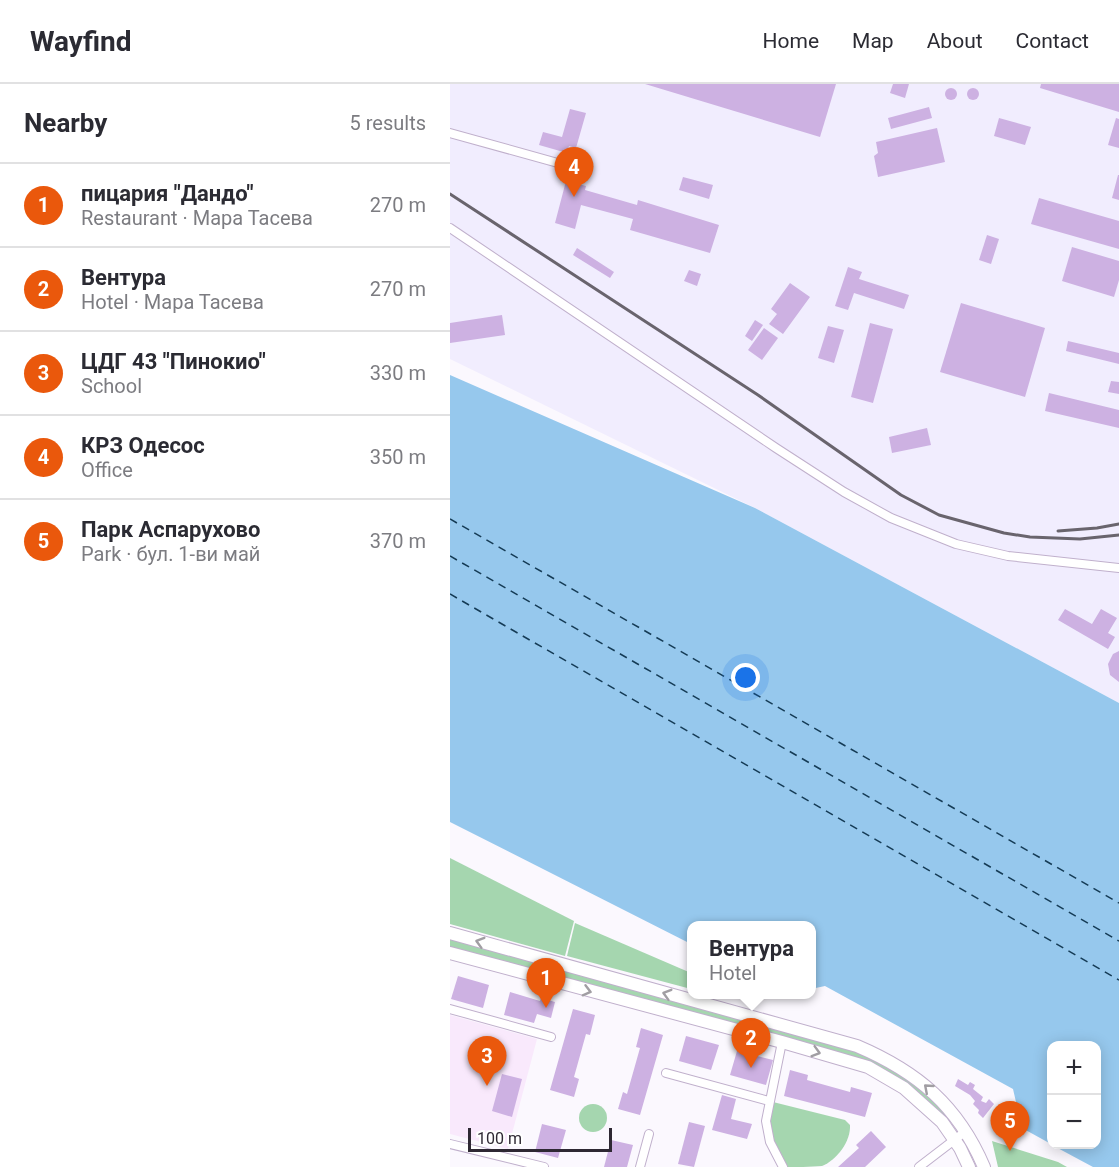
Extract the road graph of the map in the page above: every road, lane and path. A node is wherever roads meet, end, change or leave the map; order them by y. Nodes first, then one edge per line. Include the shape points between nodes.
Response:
1 (450, 133) edge
2 (565, 165) dead end
3 (450, 228) edge
4 (1119, 568) edge
5 (450, 933) edge
6 (450, 953) edge
7 (687, 999) edge
8 (688, 999) edge
9 (450, 1009) edge
10 (550, 1037) dead end
11 (782, 1042) junction
12 (666, 1073) dead end
13 (769, 1101) junction
14 (966, 1131) junction
15 (649, 1134) dead end
16 (955, 1139) junction
17 (450, 1144) edge
18 (544, 1167) edge
19 (640, 1167) edge
20 (783, 1167) edge
21 (919, 1167) edge
22 (969, 1167) edge
23 (984, 1167) edge

1 - 2 street
3 - 4 street via 776,448 891,518 956,544 998,554
7 -> 5 main road
6 -> 11 main road
14 -> 8 main road via 945,1103 898,1065 857,1046
9 - 10 street
11 - 13 street
11 -> 16 main road via 854,1062 888,1077 942,1122
12 - 13 street
13 - 20 street via 766,1121 770,1143
14 - 16 street
14 - 23 main road
15 - 19 street
16 - 21 street
16 - 22 main road
17 - 18 street

